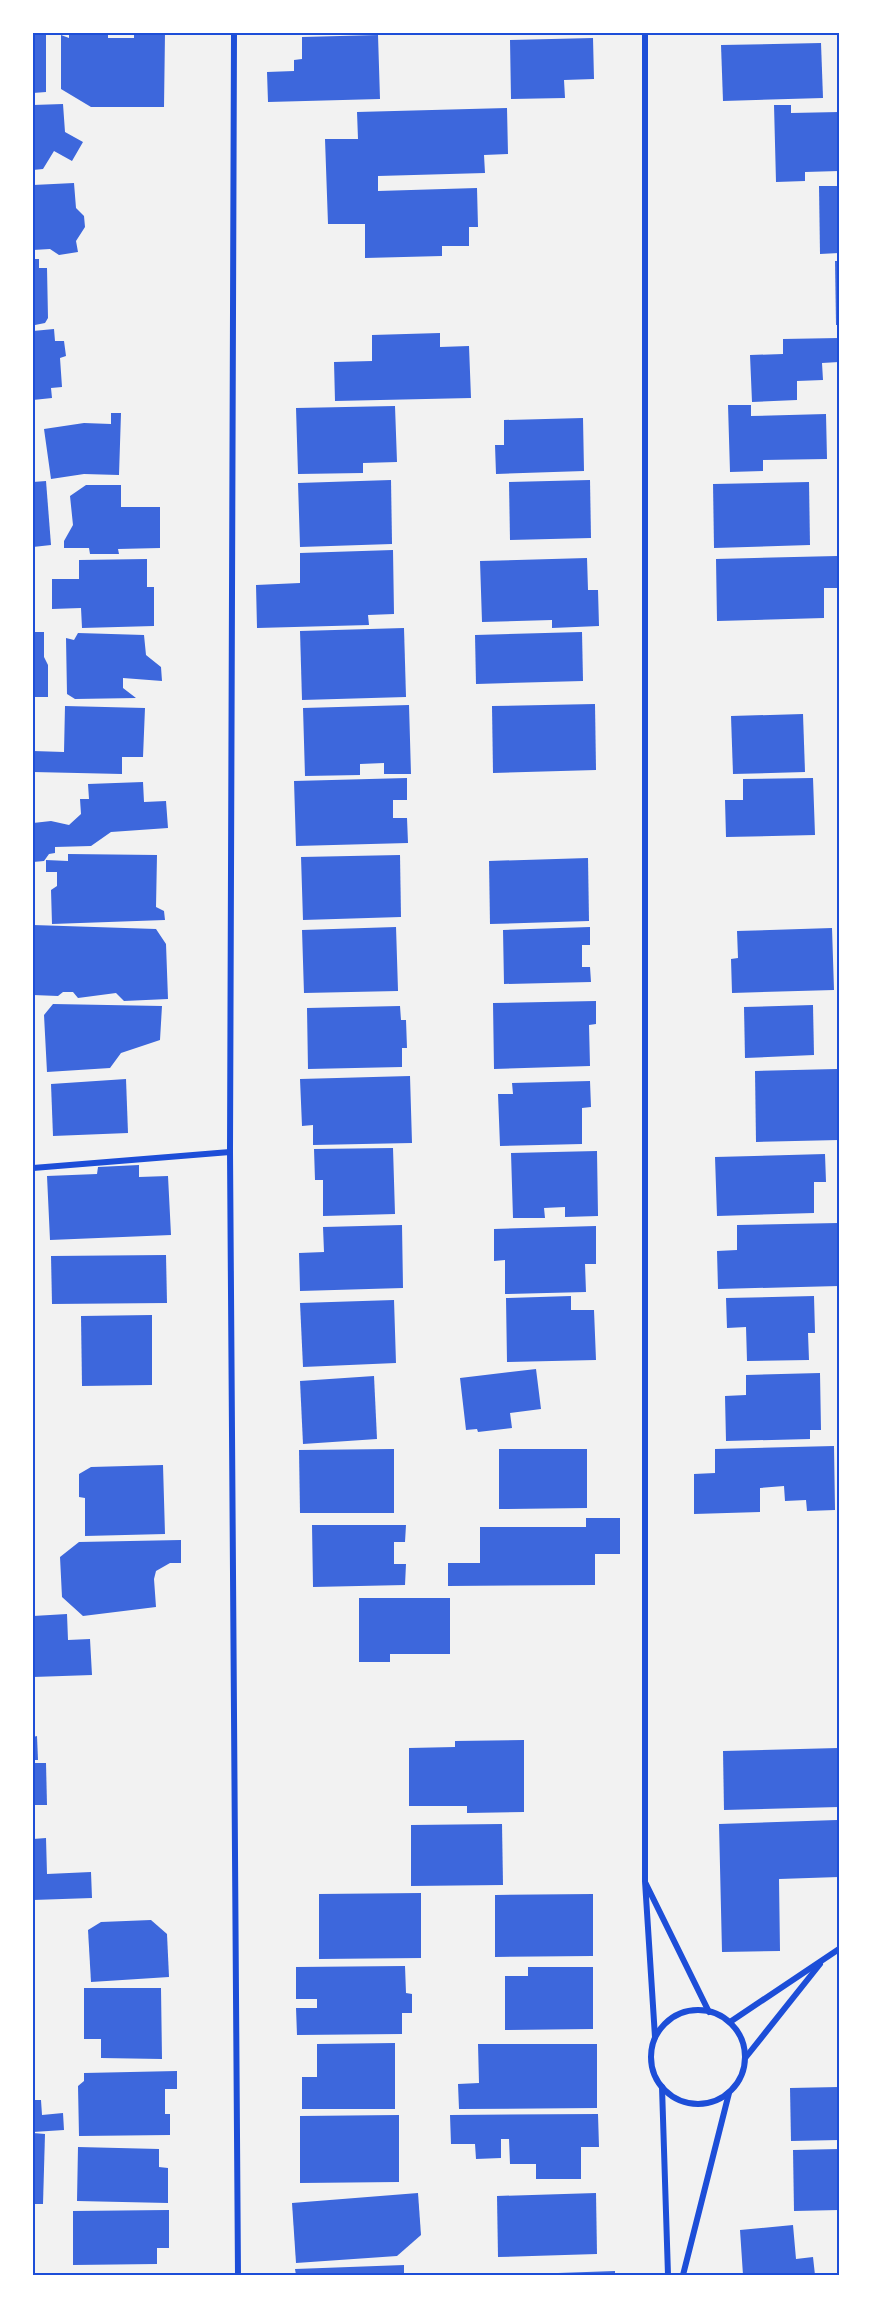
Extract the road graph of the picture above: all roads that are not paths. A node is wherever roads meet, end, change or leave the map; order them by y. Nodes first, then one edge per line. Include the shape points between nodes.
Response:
1 (234, 33) edge
2 (645, 33) edge
3 (230, 1152) junction
4 (33, 1168) edge
5 (645, 1881) junction
6 (839, 1948) edge
7 (824, 1959) junction
8 (709, 2012) junction
9 (730, 2022) junction
10 (655, 2037) junction
11 (746, 2057) junction
12 (662, 2087) junction
13 (729, 2092) junction
14 (238, 2275) edge
15 (668, 2275) edge
16 (683, 2275) edge

1 - 3 street
2 - 5 street
3 - 4 street
3 - 14 street
5 - 8 street
5 - 10 street
6 - 7 street
7 - 9 street
7 - 11 street
8 - 9 street
8 - 10 street via 690,2011 672,2018
9 - 11 street via 744,2045
10 - 12 street via 651,2063
11 - 13 street via 744,2071
12 - 13 street via 687,2103 717,2101
12 - 15 street
13 - 16 street

